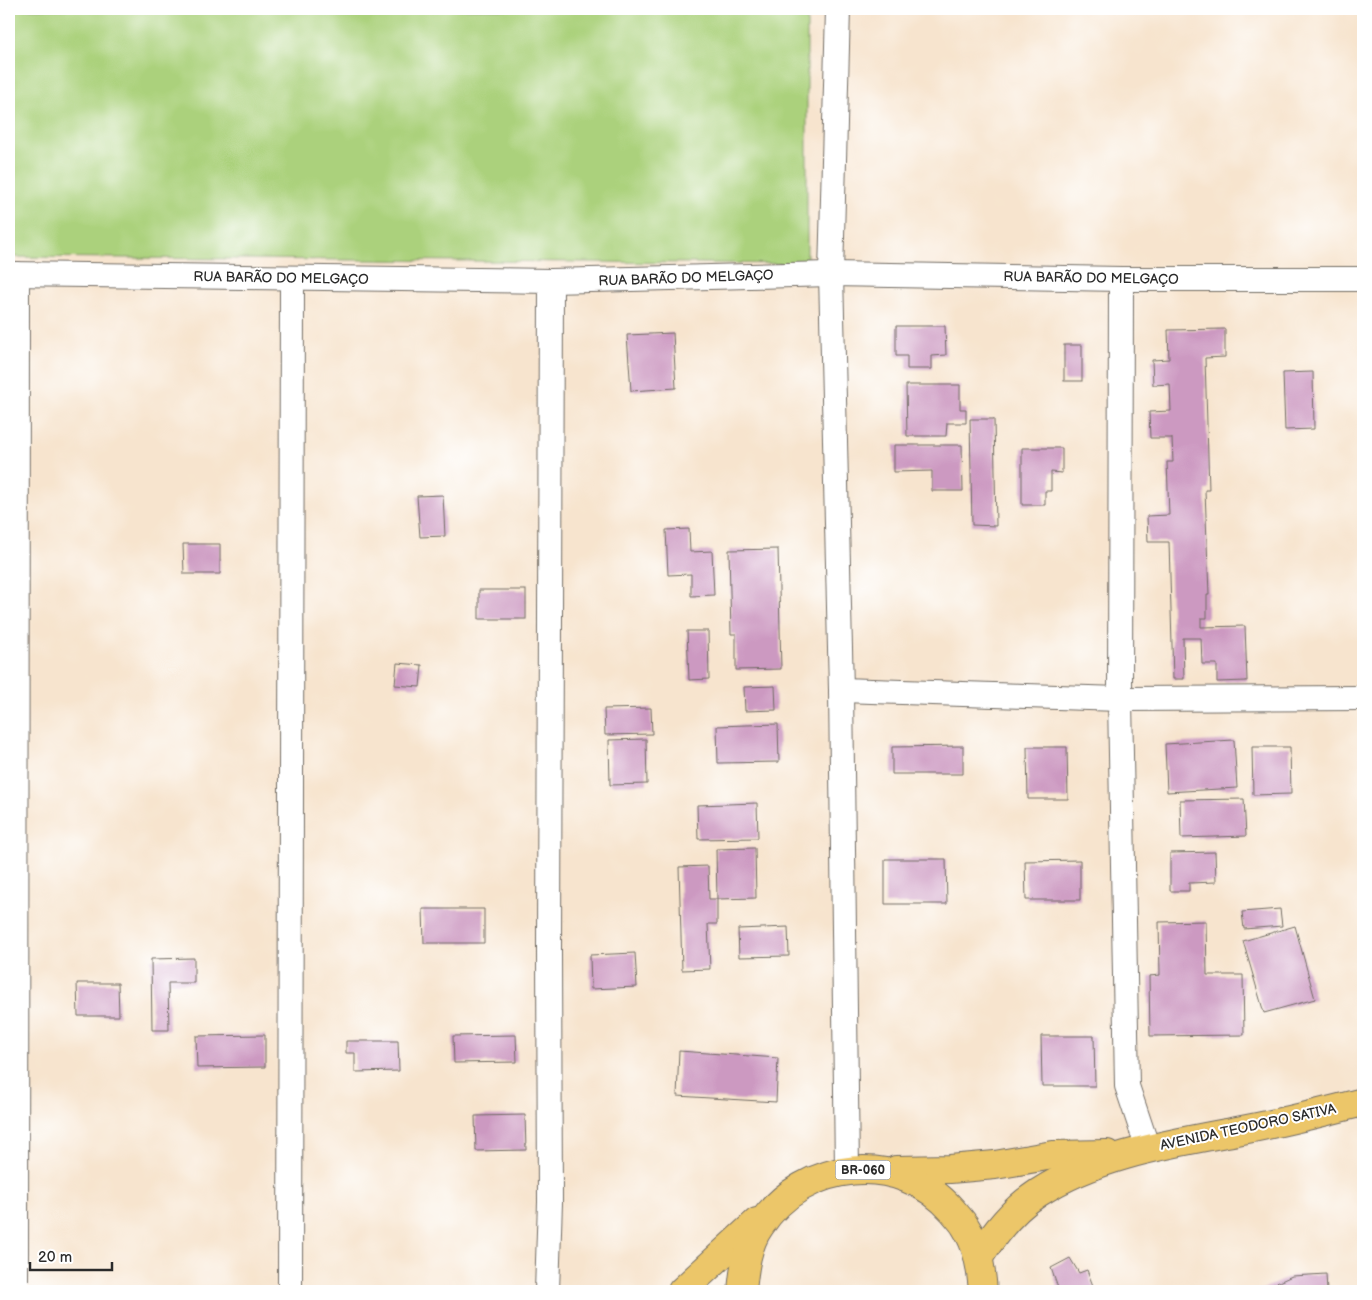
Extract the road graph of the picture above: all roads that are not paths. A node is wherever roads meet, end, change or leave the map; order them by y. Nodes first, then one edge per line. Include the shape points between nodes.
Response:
1 (838, 9) edge
2 (13, 274) edge
3 (832, 274) junction
4 (292, 278) junction
5 (1121, 279) junction
6 (1363, 279) edge
7 (551, 282) junction
8 (841, 690) junction
9 (1363, 698) edge
10 (1120, 699) junction
11 (1363, 1102) edge
12 (1141, 1151) junction
13 (847, 1170) junction
14 (882, 1170) junction
15 (784, 1198) junction
16 (979, 1257) junction
17 (16, 1291) edge
18 (290, 1291) edge
19 (547, 1291) edge
20 (682, 1291) edge
21 (742, 1291) edge
22 (983, 1291) edge

1 - 3 street
2 - 4 street, RUA BARÃO DO MELGAÇO
2 - 17 street
3 - 5 street, RUA BARÃO DO MELGAÇO
3 - 7 street, RUA BARÃO DO MELGAÇO
3 - 8 street
4 - 7 street, RUA BARÃO DO MELGAÇO
4 - 18 street
5 - 6 street, RUA BARÃO DO MELGAÇO
5 - 10 street
7 - 19 street via 550,1202
8 - 10 street
8 - 13 street
9 - 10 street
10 - 12 street via 1127,1086
11 - 12 main road, AVENIDA TEODORO SATIVA / BR-060 via 1294,1120
12 - 14 main road, BR-060 via 1053,1155 950,1169
12 - 16 main road, BR-060 via 1069,1175 1036,1194 1007,1218
13 - 14 main road, BR-060
13 - 15 main road, BR-060 via 814,1179
14 - 16 main road, BR-060 via 915,1181 943,1200 965,1226
15 - 20 main road, BR-060
15 - 21 main road, BR-060 via 759,1226 745,1262
16 - 22 main road, BR-060

